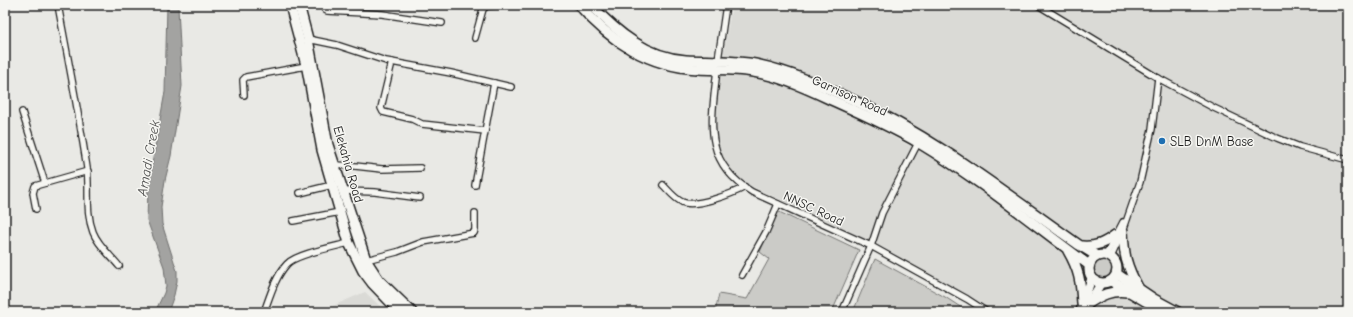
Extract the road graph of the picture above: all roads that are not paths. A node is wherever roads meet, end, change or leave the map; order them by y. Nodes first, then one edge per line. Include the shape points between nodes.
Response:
1 (58, 5) edge
2 (290, 5) edge
3 (299, 5) edge
4 (324, 5) edge
5 (498, 5) edge
6 (579, 5) edge
7 (726, 5) edge
8 (1038, 5) edge
9 (597, 7) edge
10 (442, 23) dead end
11 (475, 38) dead end
12 (308, 39) junction
13 (392, 62) junction
14 (718, 65) junction
15 (306, 66) junction
16 (1158, 78) junction
17 (494, 83) junction
18 (511, 87) dead end
19 (244, 95) dead end
20 (22, 112) dead end
21 (485, 131) junction
22 (918, 143) junction
23 (1348, 160) edge
24 (334, 165) junction
25 (420, 168) dead end
26 (88, 171) junction
27 (45, 183) junction
28 (332, 185) junction
29 (475, 185) dead end
30 (663, 185) dead end
31 (745, 187) junction
32 (343, 191) junction
33 (300, 193) dead end
34 (420, 198) dead end
35 (778, 204) junction
36 (36, 209) dead end
37 (340, 212) junction
38 (475, 213) dead end
39 (293, 221) dead end
40 (1119, 233) junction
41 (348, 243) junction
42 (1079, 245) junction
43 (870, 246) junction
44 (1065, 246) junction
45 (1104, 256) junction
46 (366, 260) junction
47 (1090, 264) junction
48 (119, 266) dead end
49 (742, 275) dead end
50 (1092, 277) junction
51 (1114, 277) junction
52 (1101, 283) junction
53 (1140, 290) junction
54 (1130, 293) junction
55 (1083, 308) edge
56 (264, 312) edge
57 (400, 312) edge
58 (412, 312) edge
59 (842, 312) edge
60 (987, 312) edge
61 (1164, 312) edge
62 (1178, 312) edge

1 - 26 street
2 - 15 main road, Elekahia Road
3 - 12 main road, Elekahia Road
4 - 10 street via 327,11 382,14
5 - 11 street via 483,9
6 - 14 main road, Garrison Road via 606,32 646,57 674,66 698,69
7 - 14 street, NNSC Road
8 - 16 street
9 - 14 main road, Garrison Road via 610,24 628,39 650,50 671,58
12 - 13 street
12 - 24 main road, Elekahia Road
13 - 17 street
13 - 21 street via 381,108 383,112 422,124
14 - 22 main road, Garrison Road via 767,75 825,97
14 - 31 street, NNSC Road via 712,121 715,148 726,169
14 - 42 main road, Garrison Road via 753,64 786,72 854,100 938,146
15 - 19 street via 246,77 242,82
15 - 28 main road, Elekahia Road via 322,150
16 - 23 street via 1277,138
16 - 40 street via 1149,146 1140,182
17 - 18 street
17 - 21 street
20 - 27 street
21 - 29 street
22 - 43 street via 882,213
22 - 44 main road, Garrison Road via 955,166
24 - 25 street via 382,169
24 - 32 main road, Elekahia Road
26 - 27 street
26 - 48 street via 88,204 93,232 98,242
27 - 36 street via 33,189
28 - 33 street
28 - 37 main road, Elekahia Road
30 - 31 street via 678,200 685,203 721,197
31 - 35 street, NNSC Road
32 - 34 street
32 - 46 main road, Elekahia Road
35 - 43 street, NNSC Road
35 - 49 street
37 - 39 street
37 - 41 main road, Elekahia Road
38 - 46 street via 474,233 423,242
40 - 42 main road via 1095,246
40 - 45 street
40 - 53 main road via 1127,265
41 - 56 street via 298,257 287,264 272,288
41 - 57 main road, Elekahia Road via 372,283
42 - 45 main road, Garrison Road
43 - 59 street
43 - 60 street, NNSC Road
44 - 47 main road, Garrison Road
44 - 55 main road via 1081,281
45 - 47 main road via 1092,260
45 - 51 main road via 1117,264
46 - 58 main road, Elekahia Road via 378,280
47 - 50 main road via 1089,272
50 - 52 main road
50 - 55 street
51 - 52 main road
51 - 53 main road
51 - 54 main road
52 - 55 street
53 - 62 main road
54 - 55 main road via 1112,292
54 - 61 main road

